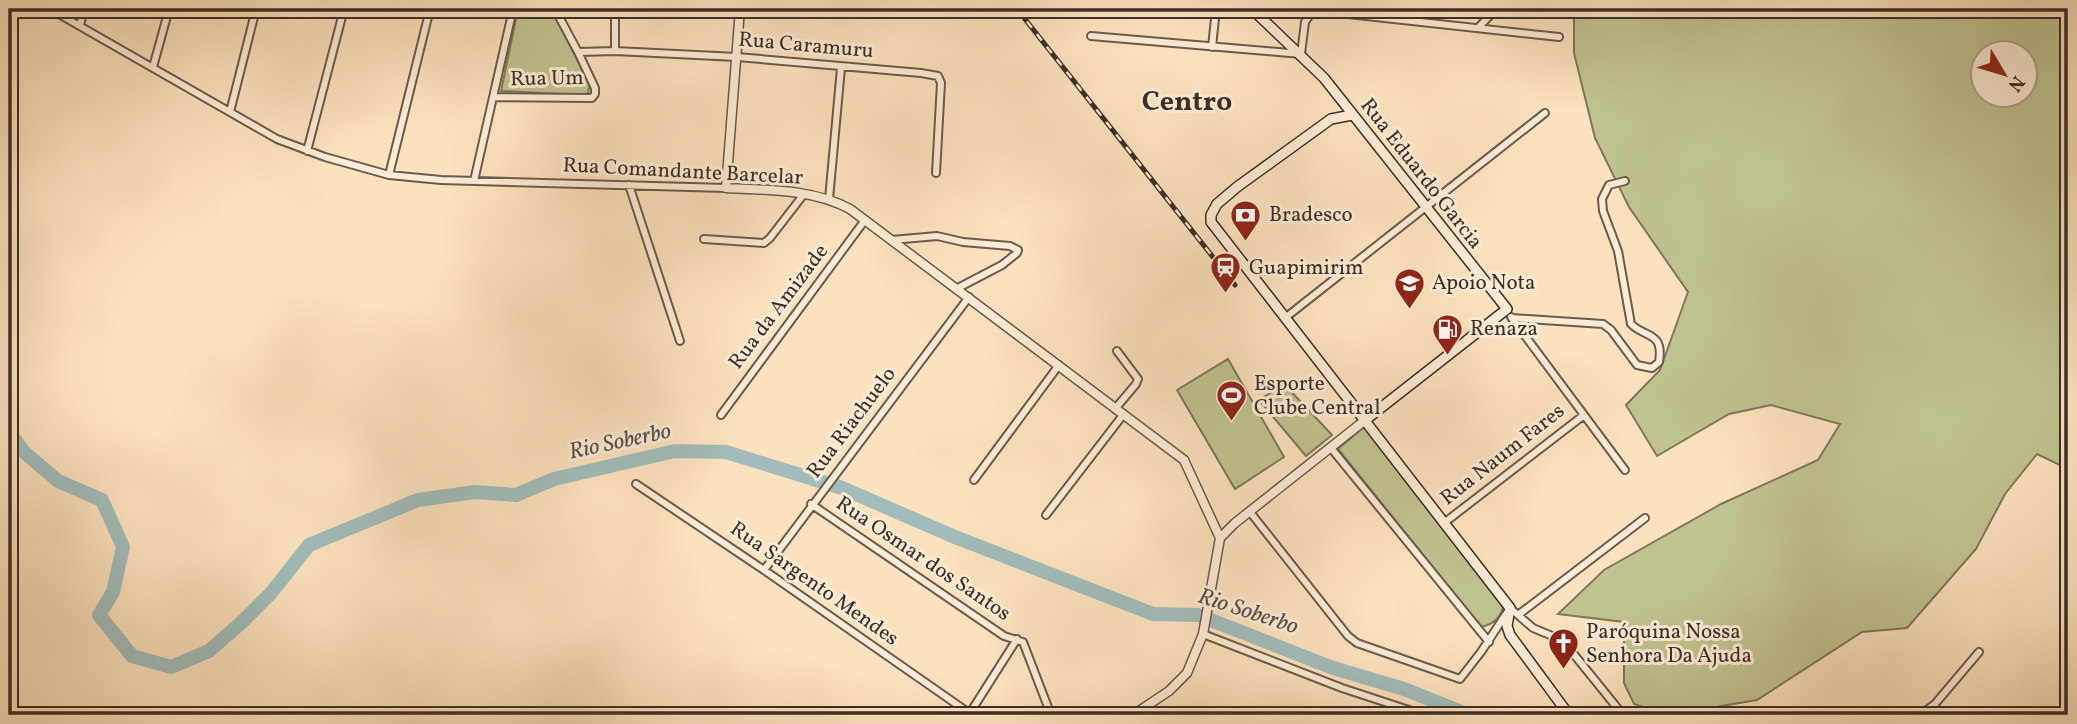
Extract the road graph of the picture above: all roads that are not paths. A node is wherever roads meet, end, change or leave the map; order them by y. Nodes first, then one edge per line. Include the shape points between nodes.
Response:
1 (50, 9) edge
2 (84, 9) edge
3 (169, 9) edge
4 (256, 9) edge
5 (344, 9) edge
6 (430, 9) edge
7 (513, 9) edge
8 (555, 9) edge
9 (615, 9) edge
10 (740, 9) edge
11 (1216, 9) edge
12 (1252, 9) edge
13 (1300, 9) edge
14 (1361, 9) edge
15 (1496, 9) edge
16 (1313, 10) edge
17 (1352, 16) junction
18 (1305, 22) junction
19 (80, 24) junction
20 (1478, 28) junction
21 (1091, 36) dead end
22 (1559, 37) dead end
23 (1212, 47) junction
24 (615, 51) junction
25 (578, 52) junction
26 (1301, 54) junction
27 (737, 57) junction
28 (153, 67) junction
29 (841, 68) junction
30 (494, 97) junction
31 (1341, 100) junction
32 (230, 112) junction
33 (1545, 113) dead end
34 (1352, 116) junction
35 (1331, 119) junction
36 (307, 151) junction
37 (936, 173) dead end
38 (389, 175) junction
39 (474, 181) junction
40 (1625, 181) dead end
41 (629, 185) junction
42 (726, 188) junction
43 (804, 194) junction
44 (830, 199) junction
45 (1425, 209) junction
46 (865, 220) junction
47 (704, 239) dead end
48 (892, 240) junction
49 (956, 289) junction
50 (969, 298) junction
51 (1509, 314) junction
52 (1285, 318) junction
53 (680, 341) dead end
54 (1117, 351) dead end
55 (1059, 365) junction
56 (1115, 409) junction
57 (721, 415) dead end
58 (1123, 415) junction
59 (1584, 415) junction
60 (1364, 421) junction
61 (1331, 448) junction
62 (1625, 470) dead end
63 (974, 480) dead end
64 (636, 484) dead end
65 (811, 504) junction
66 (1250, 512) junction
67 (1046, 515) dead end
68 (1645, 518) dead end
69 (1444, 523) junction
70 (1220, 537) junction
71 (764, 570) junction
72 (1510, 608) junction
73 (1518, 615) junction
74 (1494, 632) junction
75 (1203, 634) junction
76 (1510, 635) junction
77 (1017, 639) junction
78 (1489, 642) junction
79 (1979, 652) dead end
80 (9, 707) edge
81 (971, 714) edge
82 (13, 715) edge
83 (1051, 715) edge
84 (1133, 715) edge
85 (1424, 715) edge
86 (1569, 715) edge
87 (1623, 715) edge
88 (1920, 715) edge

1 - 19 street, Rua Comandante Barcelar
2 - 19 street
3 - 28 street
4 - 32 street
5 - 36 street
6 - 38 street
7 - 30 street
8 - 25 street
9 - 24 street
10 - 27 street
11 - 23 street
12 - 26 main road, Rua Eduardo Garcia
13 - 16 street
13 - 18 street
14 - 17 street
15 - 20 street
16 - 17 street
16 - 18 street
17 - 20 street
18 - 26 street
19 - 28 street, Rua Comandante Barcelar
20 - 22 street
21 - 23 street
23 - 26 street
24 - 25 street, Rua Caramuru
24 - 27 street, Rua Caramuru
25 - 30 street, Rua Um via 595,88 592,98
26 - 31 main road, Rua Eduardo Garcia
27 - 29 street, Rua Caramuru
27 - 42 street
28 - 32 street, Rua Comandante Barcelar
29 - 37 street, Rua Caramuru via 938,76
29 - 44 street
30 - 39 street
31 - 34 main road, Rua Eduardo Garcia
31 - 35 main road
32 - 36 street, Rua Comandante Barcelar
33 - 45 street
34 - 35 main road
34 - 45 main road, Rua Eduardo Garcia
35 - 52 main road via 1213,209 1211,222
36 - 38 street, Rua Comandante Barcelar
38 - 39 street, Rua Comandante Barcelar
39 - 41 street, Rua Comandante Barcelar
40 - 51 street via 1609,185 1602,199 1603,211 1618,251 1631,324 1655,339 1659,362 1652,368 1637,365 1603,324
41 - 42 street, Rua Comandante Barcelar
41 - 53 street
42 - 43 street, Rua Comandante Barcelar
43 - 44 street, Rua Comandante Barcelar
43 - 47 street via 764,243
44 - 46 street, Rua Comandante Barcelar
45 - 51 main road, Rua Eduardo Garcia
45 - 52 street
46 - 48 street, Rua Comandante Barcelar
46 - 57 street, Rua da Amizade
48 - 49 street, Rua Comandante Barcelar
48 - 49 street via 937,236 1018,250 1002,265
49 - 50 street, Rua Comandante Barcelar
50 - 55 street, Rua Comandante Barcelar
50 - 65 street, Rua Riachuelo
51 - 59 street, Rua Eduardo Garcia
51 - 60 main road
52 - 60 main road
54 - 56 street via 1138,379
55 - 56 street, Rua Comandante Barcelar
55 - 63 street
56 - 58 street, Rua Comandante Barcelar
58 - 67 street
58 - 70 street, Rua Comandante Barcelar via 1184,460
59 - 62 street, Rua Eduardo Garcia
59 - 69 street, Rua Naum Fares
60 - 61 street
60 - 69 main road
61 - 66 street
61 - 78 street
64 - 71 street, Rua Sargento Mendes
65 - 71 street, Rua Riachuelo
65 - 77 street, Rua Osmar dos Santos via 1004,636
66 - 70 street
66 - 78 street via 1357,643 1460,679
68 - 73 street
69 - 72 main road
70 - 75 street
71 - 81 street, Rua Sargento Mendes
72 - 73 street
72 - 74 street
72 - 76 main road
73 - 87 street via 1568,647
74 - 76 street
74 - 78 street
75 - 84 street via 1187,673
75 - 85 street
76 - 86 main road
77 - 81 street
77 - 83 street via 1029,655
79 - 88 street
80 - 82 street

